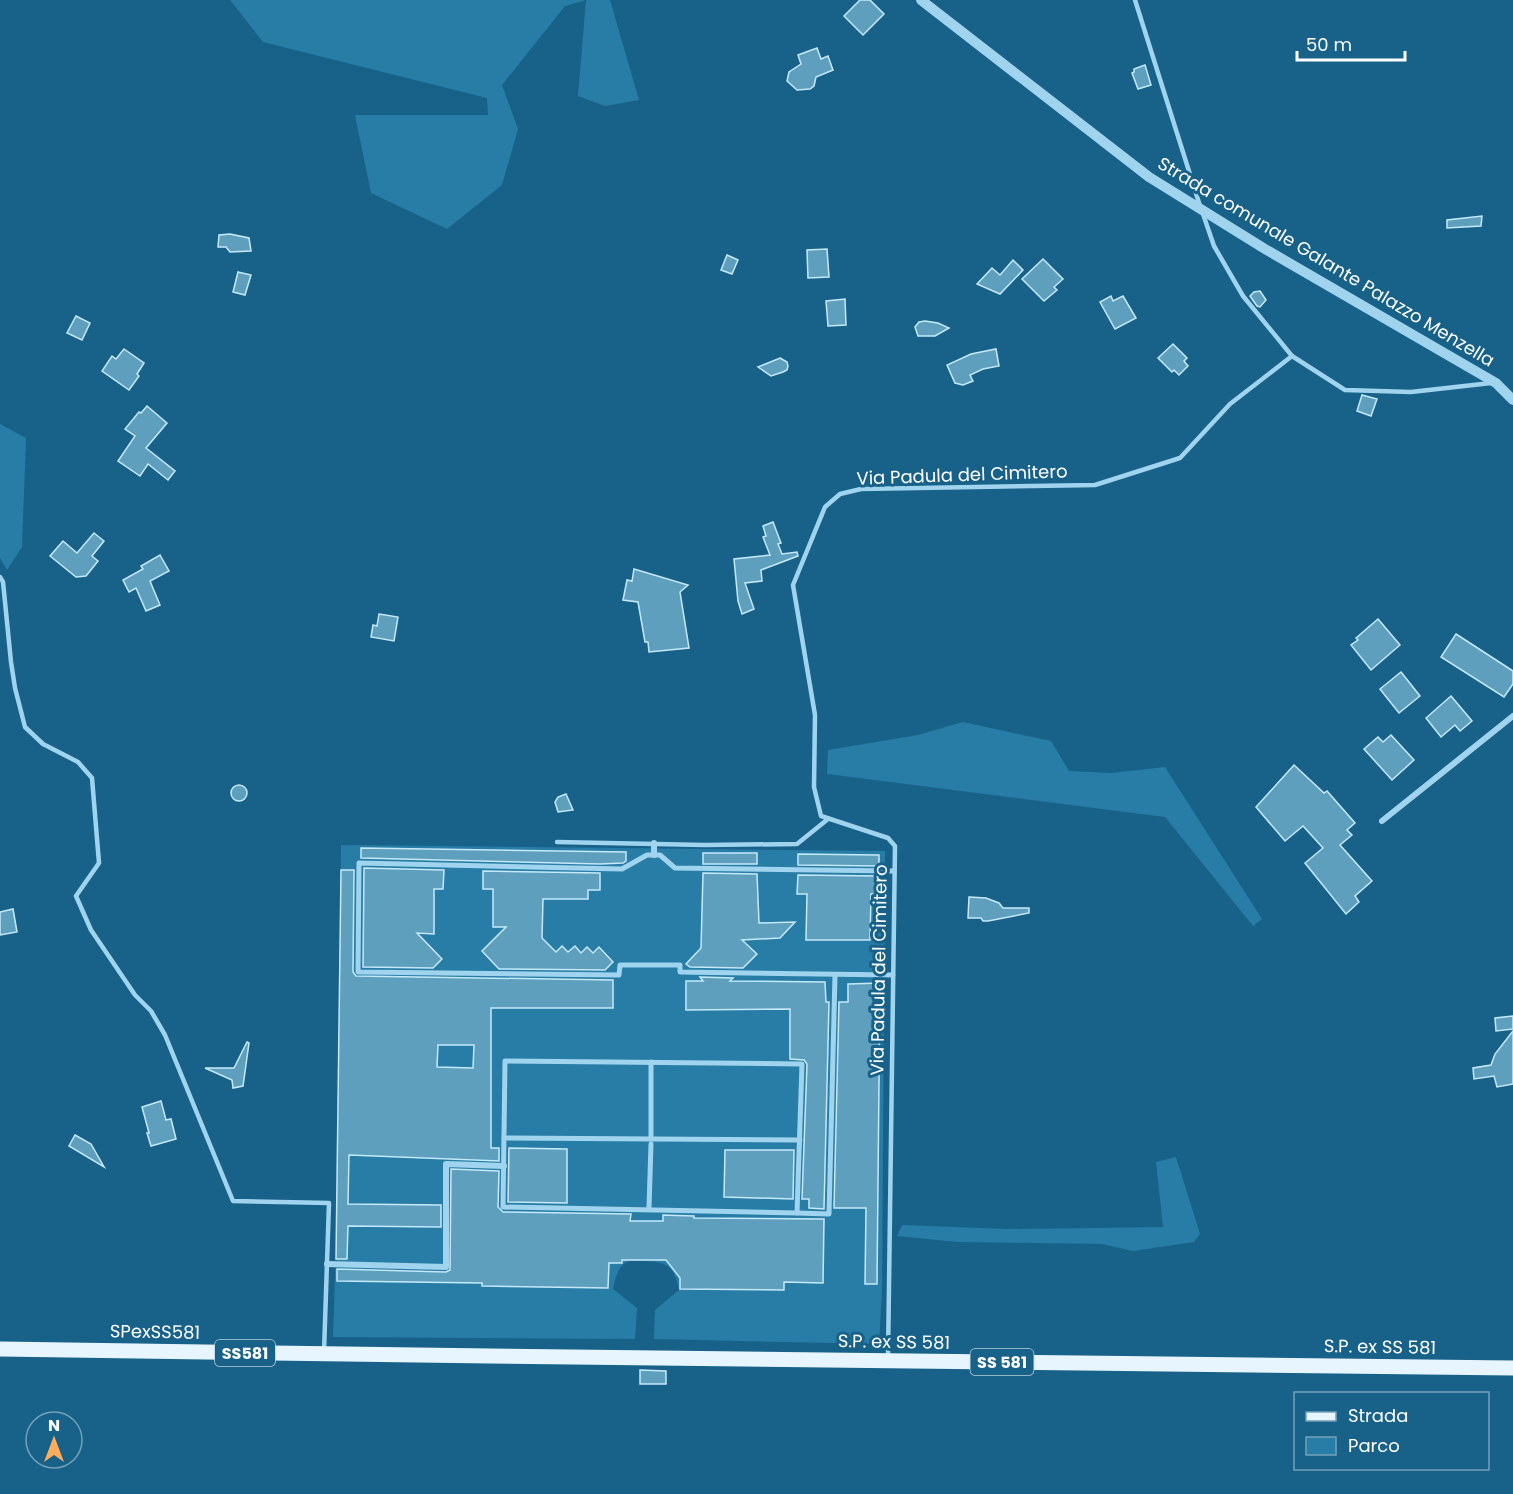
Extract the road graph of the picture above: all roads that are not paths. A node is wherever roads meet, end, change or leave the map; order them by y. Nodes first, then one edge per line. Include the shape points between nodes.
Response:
1 (921, 0) edge
2 (1135, 0) edge
3 (1201, 209) junction
4 (1292, 356) junction
5 (1496, 383) junction
6 (1513, 400) edge
7 (0, 577) edge
8 (1513, 716) edge
9 (828, 819) junction
10 (1382, 821) dead end
11 (557, 842) dead end
12 (654, 843) junction
13 (654, 855) junction
14 (894, 871) junction
15 (835, 975) junction
16 (893, 975) junction
17 (651, 1062) junction
18 (504, 1138) junction
19 (800, 1140) junction
20 (651, 1141) junction
21 (504, 1166) junction
22 (649, 1208) junction
23 (797, 1213) junction
24 (327, 1264) junction
25 (0, 1349) edge
26 (324, 1354) junction
27 (490, 1356) joint
28 (888, 1361) junction
29 (1513, 1368) edge

1 - 3 street, Strada comunale Galante Palazzo Menzella via 1149,177
2 - 3 lane
3 - 4 lane via 1214,246 1244,296
3 - 5 street, Strada comunale Galante Palazzo Menzella
4 - 5 lane via 1345,390 1411,392
4 - 9 lane, Via Padula del Cimitero via 1230,404 1180,458 1169,462 1095,485 861,489 840,494 825,507 793,585 815,715 814,787 820,816
5 - 6 street, Strada comunale Galante Palazzo Menzella
7 - 24 lane via 15,688 25,727 43,744 78,762 92,778 99,863 76,896 83,914 165,1035 233,1201 329,1203
8 - 10 street
9 - 12 lane via 797,844
9 - 14 lane, Via Padula del Cimitero via 888,838 895,846
11 - 12 lane
12 - 13 street
13 - 14 street via 660,855 675,868
13 - 15 street via 622,869 359,863 358,972 619,975 620,965 680,965 680,972
14 - 16 lane, Via Padula del Cimitero
15 - 16 street
15 - 23 street via 829,1214
16 - 28 lane, Via Padula del Cimitero
17 - 18 street via 504,1060
17 - 19 street via 802,1064
17 - 20 street
18 - 20 street
18 - 21 street
19 - 20 street
19 - 23 street
20 - 22 street
21 - 22 street via 503,1207
21 - 24 street via 446,1164 446,1267
22 - 23 street
24 - 26 lane
25 - 26 main road, SPexSS581 / SS581
26 - 27 main road, SPexSS581 / SS581
27 - 28 main road, S.P. ex SS 581 / SS 581
28 - 29 main road, S.P. ex SS 581 / SS 581

